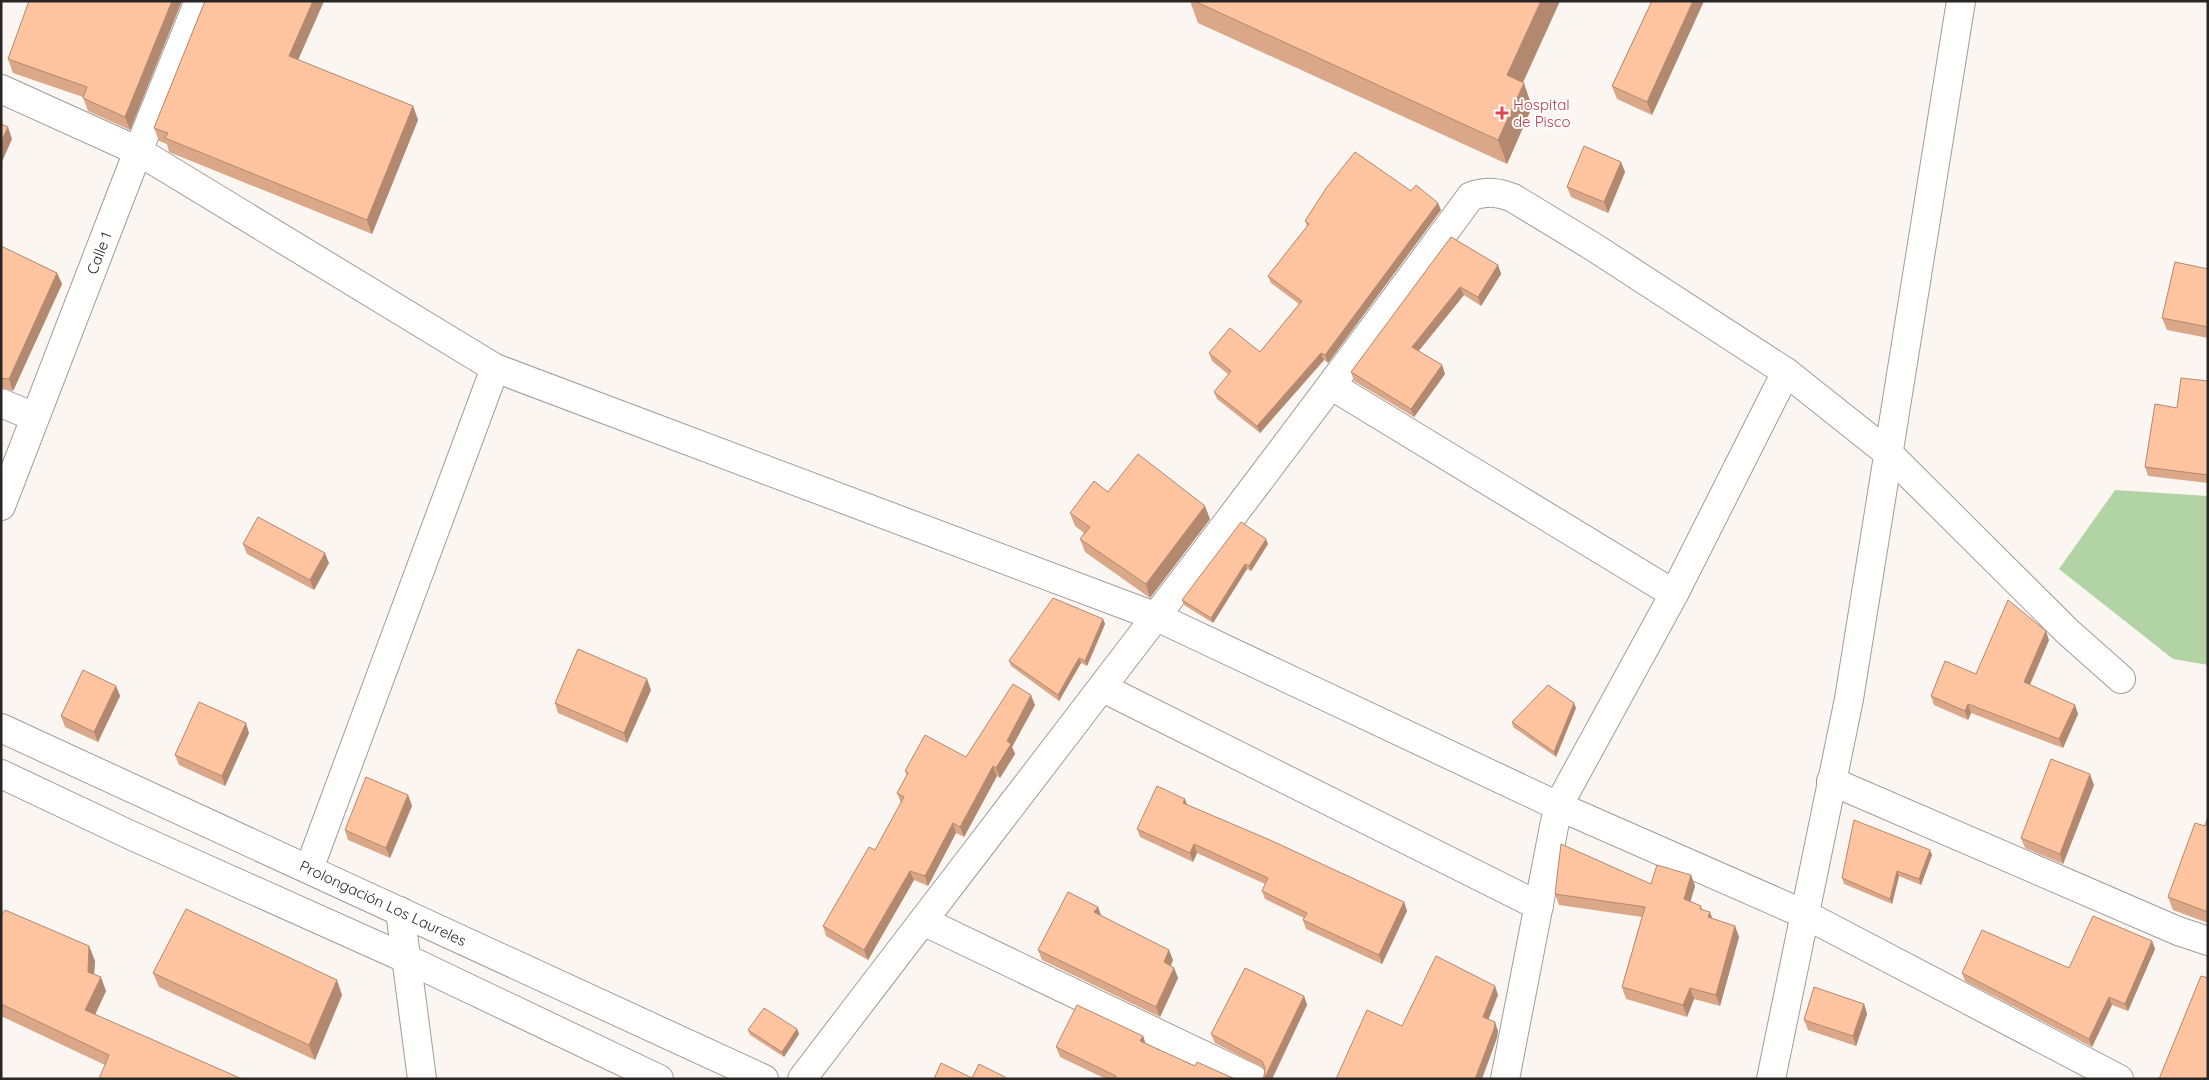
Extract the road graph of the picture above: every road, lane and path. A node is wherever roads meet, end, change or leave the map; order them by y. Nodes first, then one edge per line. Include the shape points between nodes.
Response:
1 (199, 1) edge
2 (1961, 1) edge
3 (1, 89) edge
4 (138, 151) junction
5 (495, 368) junction
6 (1786, 372) junction
7 (1332, 386) junction
8 (1, 404) edge
9 (35, 417) junction
10 (1888, 453) junction
11 (1, 506) edge
12 (1674, 594) junction
13 (1157, 617) junction
14 (2121, 679) dead end
15 (1103, 688) junction
16 (1, 728) edge
17 (1, 774) edge
18 (1831, 781) junction
19 (1558, 806) junction
20 (309, 869) junction
21 (1539, 906) junction
22 (400, 911) junction
23 (1804, 914) junction
24 (923, 921) junction
25 (2208, 941) edge
26 (407, 959) junction
27 (422, 1079) edge
28 (658, 1079) edge
29 (764, 1079) edge
30 (802, 1079) edge
31 (1253, 1079) edge
32 (1505, 1079) edge
33 (1770, 1079) edge
34 (2119, 1079) edge

1 - 4 street, Calle 1
2 - 10 street
3 - 4 street
4 - 5 street
4 - 9 street, Calle 1
5 - 13 street
5 - 20 street
6 - 7 street via 1513,198 1500,192 1484,192 1471,196
6 - 10 street
6 - 12 street
7 - 12 street
7 - 13 street
8 - 9 street
9 - 11 street, Calle 1
10 - 14 street via 2068,632
10 - 18 street via 1848,699
12 - 19 street
13 - 15 street
13 - 19 street
15 - 21 street
15 - 24 street
16 - 20 street, Prolongación Los Laureles
17 - 26 street
18 - 23 street
18 - 25 street
19 - 21 street
19 - 23 street
20 - 22 street, Prolongación Los Laureles
21 - 32 street
22 - 26 street
22 - 29 street, Prolongación Los Laureles
23 - 33 street
23 - 34 street
24 - 30 street
24 - 31 street
26 - 27 street
26 - 28 street

